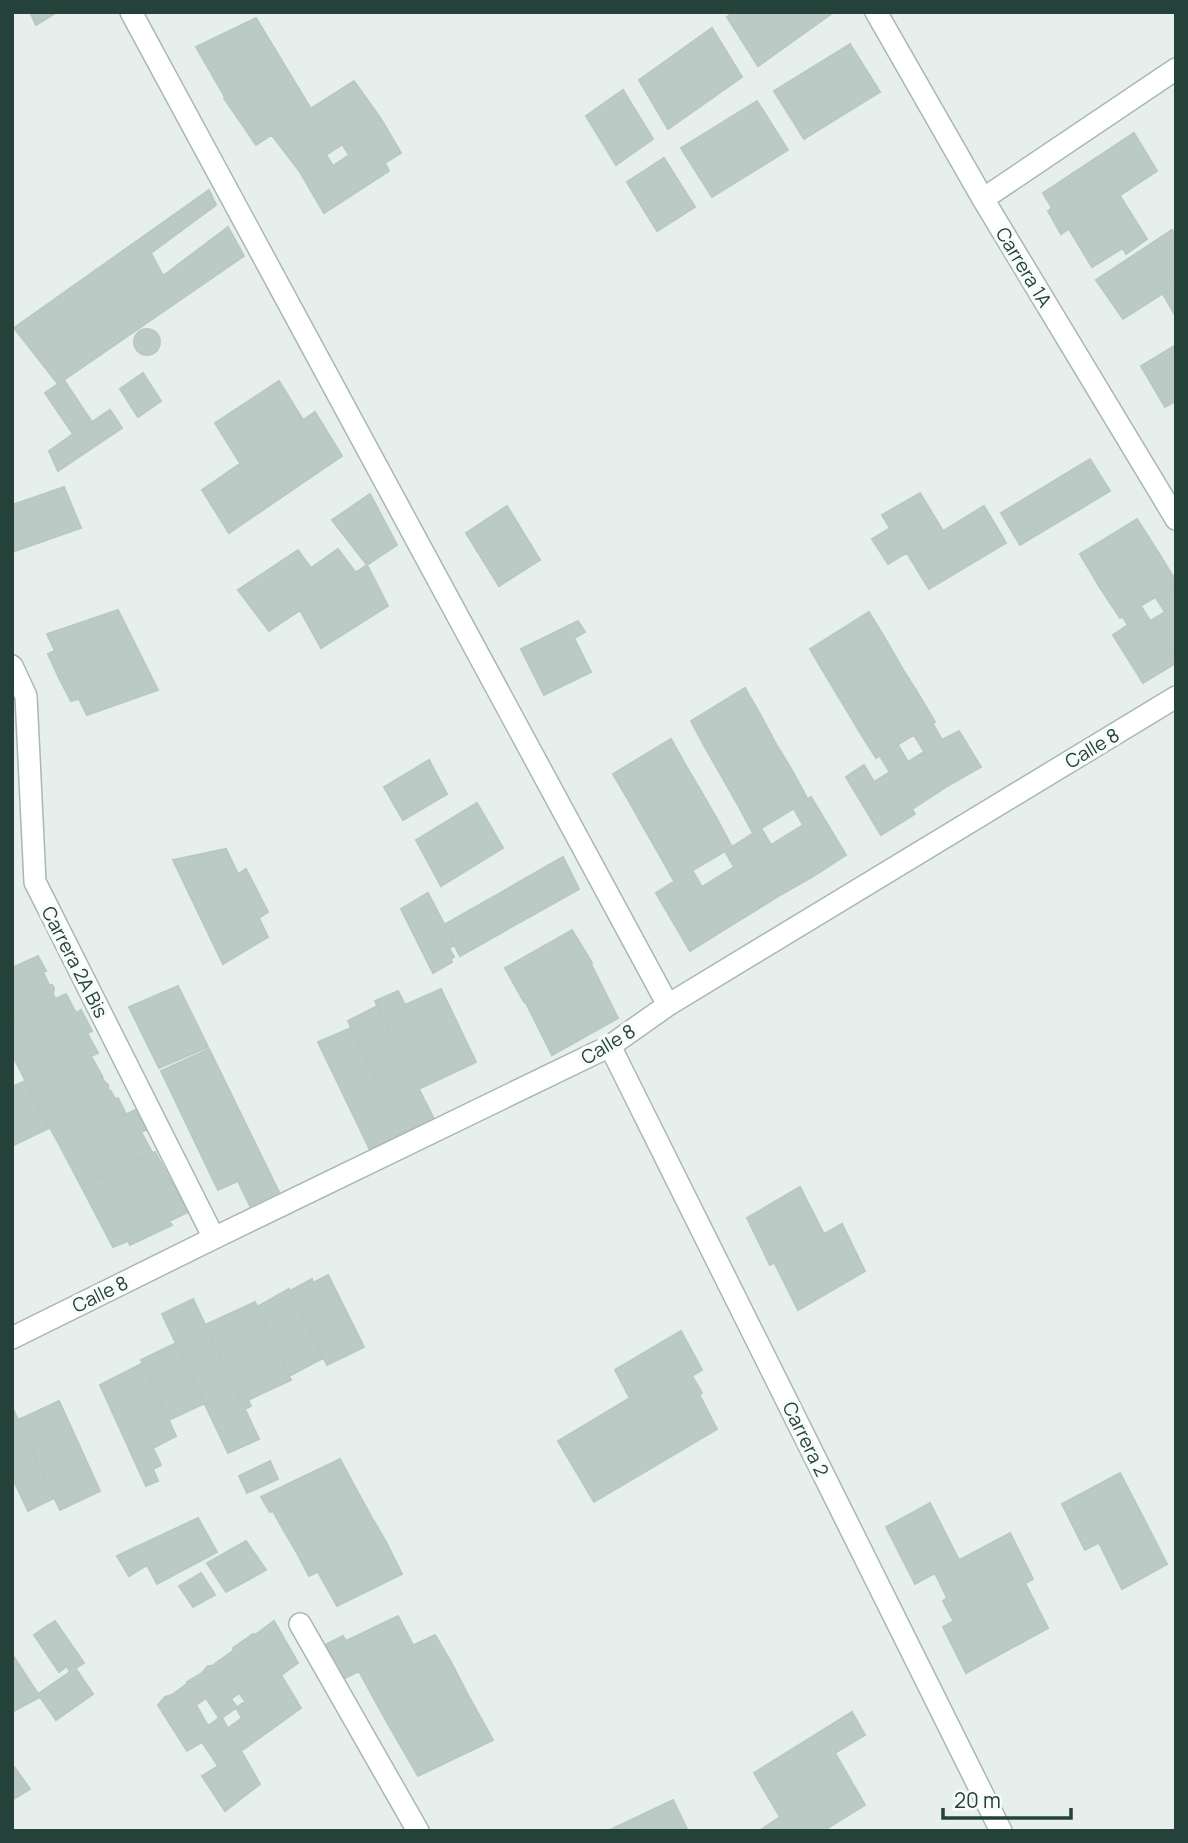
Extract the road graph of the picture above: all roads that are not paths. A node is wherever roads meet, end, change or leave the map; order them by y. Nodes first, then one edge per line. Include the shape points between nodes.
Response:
1 (131, 12) edge
2 (876, 12) edge
3 (1176, 69) edge
4 (983, 199) junction
5 (1176, 519) edge
6 (12, 666) edge
7 (1176, 697) edge
8 (668, 1005) junction
9 (610, 1046) junction
10 (214, 1238) junction
11 (12, 1338) edge
12 (300, 1624) dead end
13 (418, 1831) edge
14 (1001, 1831) edge

1 - 8 street
2 - 4 street, Carrera 1A
3 - 4 street
4 - 5 street, Carrera 1A
6 - 10 street, Carrera 2A Bis via 26,696 35,882
7 - 8 street, Calle 8
8 - 9 street, Calle 8
9 - 10 street, Calle 8
9 - 14 street, Carrera 2
10 - 11 street, Calle 8
12 - 13 street

